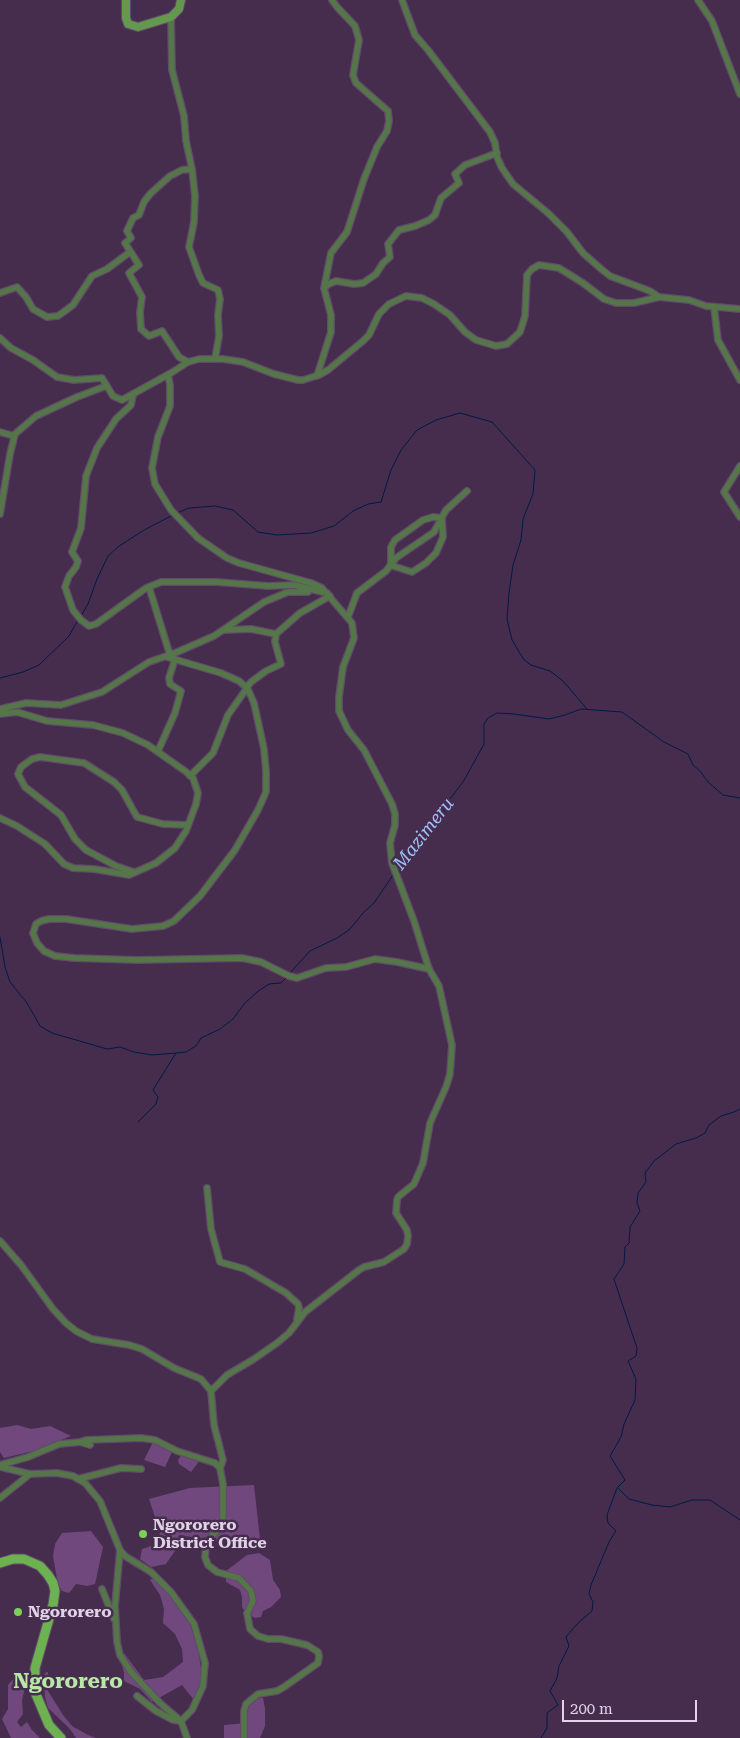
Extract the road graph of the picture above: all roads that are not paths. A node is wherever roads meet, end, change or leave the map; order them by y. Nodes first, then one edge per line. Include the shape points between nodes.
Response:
1 (126, 0) edge
2 (181, 0) edge
3 (332, 0) edge
4 (402, 0) edge
5 (698, 0) edge
6 (171, 17) junction
7 (740, 94) edge
8 (497, 153) junction
9 (192, 169) junction
10 (130, 252) junction
11 (324, 288) junction
12 (0, 293) edge
13 (659, 297) junction
14 (714, 307) junction
15 (740, 308) edge
16 (0, 338) edge
17 (215, 359) junction
18 (188, 362) junction
19 (168, 375) junction
20 (316, 376) junction
21 (740, 380) edge
22 (106, 386) junction
23 (133, 395) junction
24 (2, 434) edge
25 (14, 436) junction
26 (740, 466) edge
27 (467, 491) dead end
28 (0, 514) edge
29 (740, 517) edge
30 (442, 518) junction
31 (391, 564) junction
32 (149, 587) junction
33 (329, 594) junction
34 (348, 617) junction
35 (222, 630) junction
36 (276, 634) junction
37 (170, 657) junction
38 (247, 688) junction
39 (0, 709) edge
40 (0, 714) edge
41 (158, 751) junction
42 (190, 776) junction
43 (0, 818) edge
44 (188, 825) junction
45 (136, 873) junction
46 (429, 969) junction
47 (207, 1188) dead end
48 (0, 1241) edge
49 (297, 1322) junction
50 (211, 1391) junction
51 (80, 1442) junction
52 (90, 1446) dead end
53 (0, 1466) edge
54 (220, 1468) junction
55 (141, 1469) dead end
56 (30, 1474) junction
57 (78, 1479) junction
58 (0, 1498) edge
59 (120, 1550) junction
60 (0, 1563) edge
61 (102, 1589) dead end
62 (115, 1621) junction
63 (137, 1696) dead end
64 (181, 1721) junction
65 (61, 1738) edge
66 (187, 1738) edge
67 (244, 1738) edge

1 - 6 main road via 126,18 134,27
2 - 6 main road via 179,9
3 - 11 street via 355,26 359,40 353,75 356,83 388,111 389,121 387,131 376,147 347,232 331,253
4 - 8 street via 415,35 490,132
5 - 7 street via 712,21
6 - 9 street via 172,70 184,116
8 - 11 street via 465,165 455,174 459,184 441,198 435,215 429,220 399,230 388,244 390,258 376,274 363,283 336,281
8 - 13 street via 513,184 567,232 582,253 610,276
9 - 10 street via 170,176 144,202 127,231 131,238 125,245
9 - 17 street via 194,222 189,247 203,283 218,290 219,336
10 - 12 street via 92,276 73,305 58,316 47,317 33,309 17,287
10 - 18 street via 139,265 129,272 142,297 141,329 149,336 162,331 179,357
11 - 20 street via 331,315 331,332
13 - 14 street
13 - 20 street via 634,302 609,301 559,268 537,266 527,275 527,302 520,332 507,344 496,346 472,338 434,304 406,296 389,304 363,341
14 - 15 street
14 - 21 street via 718,340
16 - 22 street via 57,377 74,380 102,378
17 - 18 street
17 - 20 street via 243,362 298,380
18 - 19 street
19 - 23 street
19 - 33 street via 170,406 158,437 152,468 156,484 171,510 198,538 227,558 311,583
22 - 23 street via 120,400
22 - 25 street via 36,416
23 - 32 street via 131,405 116,419 97,448 89,468 83,494 81,528 72,552 78,561 65,587 73,610 89,626
24 - 25 street
25 - 28 street
26 - 29 street via 724,492
27 - 30 street via 446,509
30 - 31 street via 434,532
30 - 31 street via 423,520 395,540 391,548
30 - 31 street via 443,538 436,553 426,563 412,572
31 - 34 street via 357,594
32 - 33 street via 161,582 233,582 294,585
32 - 37 street
33 - 34 street
33 - 35 street via 302,591 283,594 258,605
33 - 36 street
34 - 46 street via 354,638 343,667 339,711 367,754 392,804 395,825 390,857
35 - 36 street via 251,629
35 - 37 street
36 - 38 street via 274,642 281,664 266,671
37 - 38 street via 221,673
37 - 39 street via 149,662 107,690 72,703 57,706 26,703
37 - 41 street via 170,684 181,692
38 - 42 street via 228,715 214,752
38 - 46 street via 258,717 266,792 235,850 200,896 174,921 163,926 132,929 66,919 41,921 33,933 37,944 54,956 74,958 242,958 262,962 297,978 374,959
40 - 41 street via 15,712 47,721 111,728
41 - 42 street
42 - 44 street via 198,793
43 - 45 street via 45,844 64,864 73,868 129,875
44 - 45 street via 175,848
44 - 45 street via 163,824 137,817 122,790 84,763 40,757 21,767 18,774 25,787 60,815 86,850
46 - 49 street via 439,986 452,1056 446,1087 430,1123 423,1163 414,1184 397,1200 396,1213 407,1230 407,1244 384,1262 359,1270
47 - 49 street via 220,1262 245,1269 293,1299 299,1308
48 - 50 street via 53,1309 76,1331 92,1339 142,1349 201,1379
49 - 50 street via 277,1343 227,1375
50 - 54 street via 214,1425 223,1460
51 - 52 street
51 - 53 street via 59,1444
51 - 54 street via 155,1440
53 - 56 street
54 - 67 street via 223,1524 206,1545 208,1565 217,1572 239,1578 251,1591 253,1600 247,1613 250,1630 268,1639 307,1645 320,1656 318,1663 284,1687 258,1694 246,1704
55 - 57 street via 121,1468
56 - 57 street via 57,1473
56 - 58 street
57 - 59 street via 100,1500
59 - 62 street
59 - 64 street via 152,1572 194,1624 205,1663 203,1686 192,1710
60 - 65 main road via 13,1558 24,1559 40,1566 53,1583 53,1605 35,1668 35,1692 49,1725
61 - 62 street
62 - 64 street via 120,1655 131,1672
63 - 64 street via 166,1718
64 - 66 street

